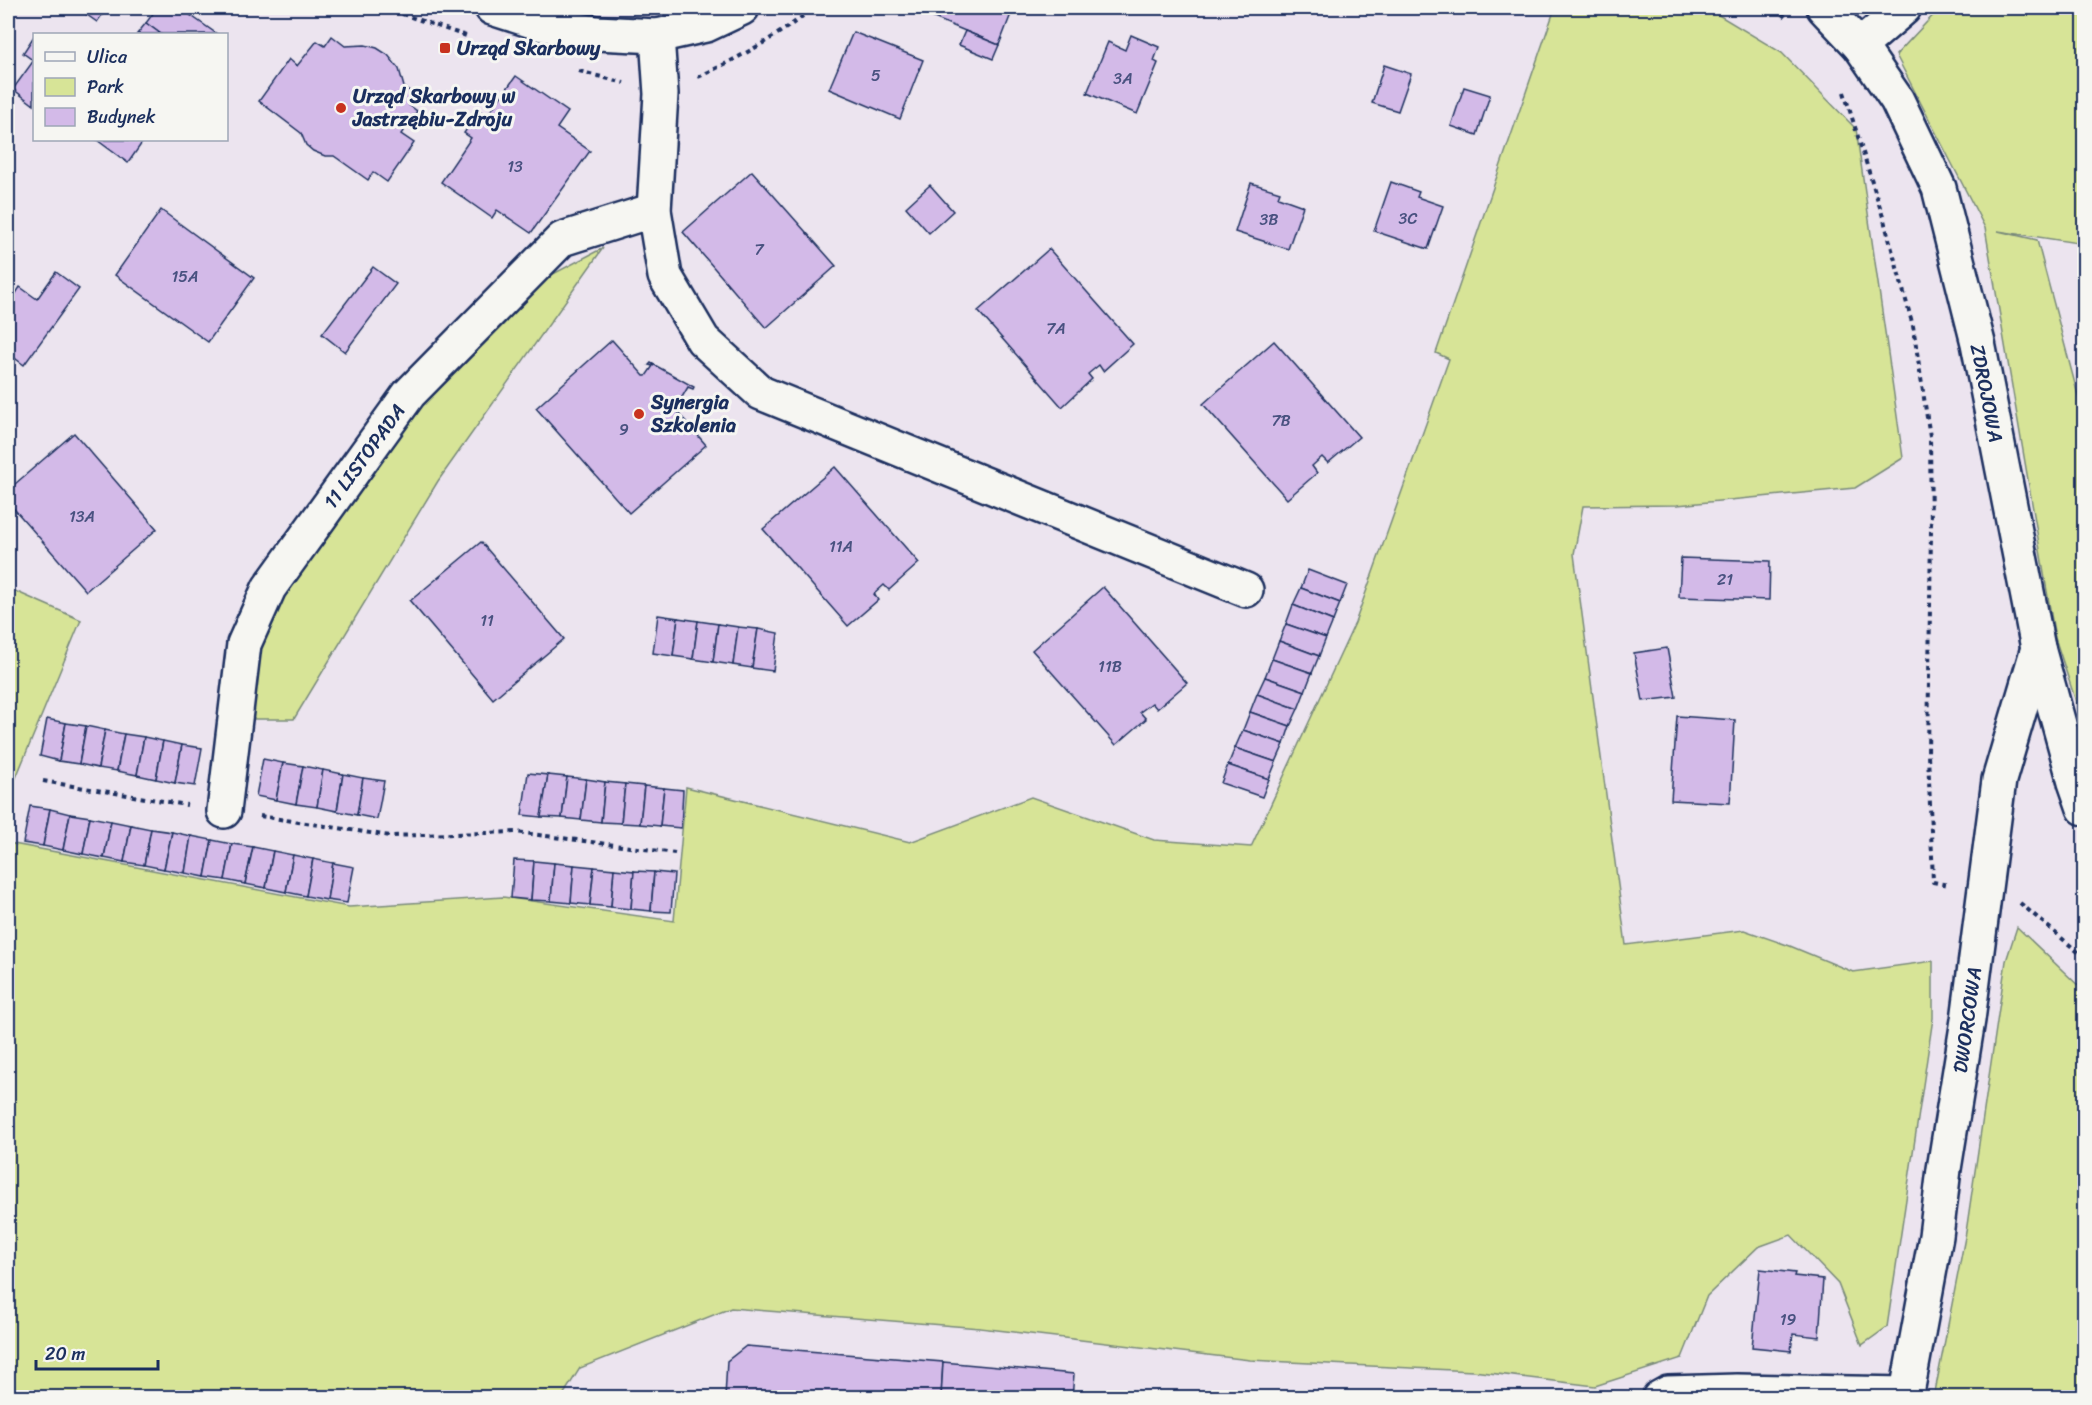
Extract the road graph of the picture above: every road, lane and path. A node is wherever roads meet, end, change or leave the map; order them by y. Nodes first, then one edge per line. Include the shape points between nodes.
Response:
1 (492, 8) edge
2 (742, 8) edge
3 (1775, 8) edge
4 (1824, 8) edge
5 (1904, 8) edge
6 (1792, 23) dead end
7 (657, 36) junction
8 (1860, 46) junction
9 (1841, 84) dead end
10 (654, 210) junction
11 (1246, 590) dead end
12 (2038, 648) junction
13 (43, 781) dead end
14 (2085, 808) edge
15 (224, 811) junction
16 (675, 853) dead end
17 (1955, 886) dead end
18 (2017, 900) dead end
19 (2085, 957) edge
20 (1906, 1396) edge
21 (1659, 1398) edge

1 - 7 street via 542,24 597,33
2 - 7 street via 706,24
3 - 6 path
4 - 8 street, ZDROJOWA
5 - 8 street
7 - 10 street via 661,94
8 - 12 street, ZDROJOWA via 1897,99 1939,188 1978,344
9 - 17 path via 1913,326 1930,437 1928,754 1933,882
10 - 11 street via 665,276 703,340 761,393
10 - 15 street, 11 LISTOPADA via 562,239 409,394 269,588 244,645
12 - 14 street, ZDROJOWA
12 - 20 street, DWORCOWA via 2000,780 1936,1236
13 - 15 path
15 - 16 path via 390,836 516,832
18 - 19 path
20 - 21 street, DWORCOWA via 1737,1391 1668,1393

